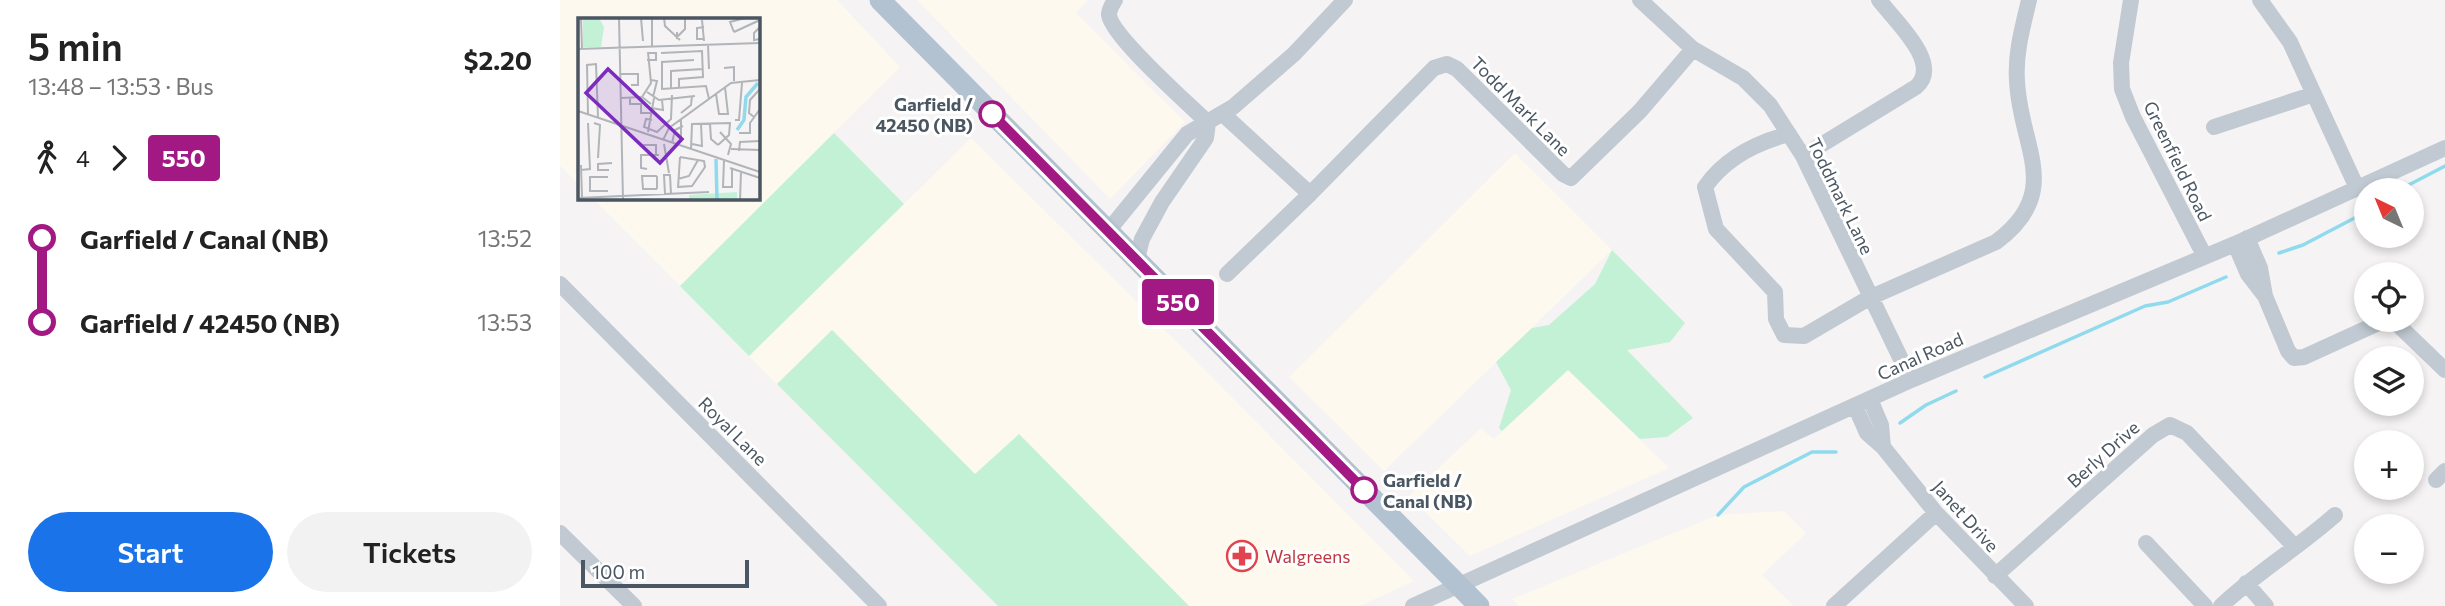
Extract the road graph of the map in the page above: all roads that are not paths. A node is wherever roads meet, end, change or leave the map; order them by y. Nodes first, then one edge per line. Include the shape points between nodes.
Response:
1 (880, 0) edge
2 (1115, 0) edge
3 (1345, 0) edge
4 (1640, 0) edge
5 (1879, 0) edge
6 (2029, 0) edge
7 (2131, 0) edge
8 (2260, 0) edge
9 (1693, 49) junction
10 (2314, 94) junction
11 (1224, 115) junction
12 (1208, 123) junction
13 (2214, 127) dead end
14 (1789, 134) junction
15 (2445, 148) edge
16 (1803, 156) junction
17 (2379, 178) edge
18 (2354, 181) edge
19 (2354, 189) edge
20 (1310, 194) junction
21 (1108, 231) junction
22 (2241, 241) junction
23 (2204, 255) junction
24 (1137, 259) junction
25 (1227, 274) dead end
26 (560, 284) edge
27 (1869, 298) junction
28 (2359, 332) edge
29 (2405, 332) edge
30 (2445, 370) edge
31 (1911, 380) junction
32 (1862, 403) junction
33 (1936, 513) junction
34 (2335, 515) dead end
35 (560, 533) edge
36 (2146, 543) dead end
37 (2295, 547) junction
38 (1995, 576) junction
39 (2246, 583) junction
40 (1458, 584) junction
41 (634, 606) edge
42 (879, 606) edge
43 (1413, 606) edge
44 (1479, 606) edge
45 (1833, 606) edge
46 (2026, 606) edge
47 (2205, 606) edge
48 (2221, 606) edge
49 (2266, 606) edge

1 - 21 main road
2 - 12 street via 1110,18 1123,40
3 - 11 street via 1294,54
4 - 9 street, Toddmark Lane
5 - 16 street via 1923,57 1924,77 1916,88
6 - 27 street via 2017,80 2036,172 2027,212 2015,229 1996,242
7 - 23 street, Greenfield Road via 2121,63 2122,89
8 - 10 street via 2290,41
9 - 14 street, Toddmark Lane via 1743,78 1770,105
9 - 20 street, Todd Mark Lane via 1640,111 1571,177 1447,64 1434,68
10 - 13 street
10 - 18 street
11 - 12 street
11 - 20 street
12 - 21 street via 1187,134
12 - 24 street via 1206,138 1142,239
14 - 16 street, Toddmark Lane
14 - 27 street via 1762,141 1718,168 1705,187 1716,229 1775,292 1776,319 1784,335 1804,336
15 - 17 street, Canal Road
16 - 27 street, Toddmark Lane
19 - 22 street, Canal Road
20 - 25 street
21 - 24 main road
22 - 23 street, Canal Road
22 - 28 street via 2294,358
23 - 31 street, Canal Road
24 - 40 main road
26 - 42 street, Royal Lane
27 - 31 street, Toddmark Lane via 1889,329
29 - 30 street
31 - 32 street, Canal Road
32 - 33 street, Janet Drive via 1867,433
32 - 40 street, Canal Road
33 - 38 street, Janet Drive
33 - 45 street
34 - 37 street
35 - 41 street
36 - 47 street
37 - 38 street, Berly Drive via 2188,433 2170,425 2152,435
37 - 39 street
38 - 46 street, Janet Drive
39 - 48 street
39 - 49 street
40 - 43 street, Canal Road
40 - 44 main road

